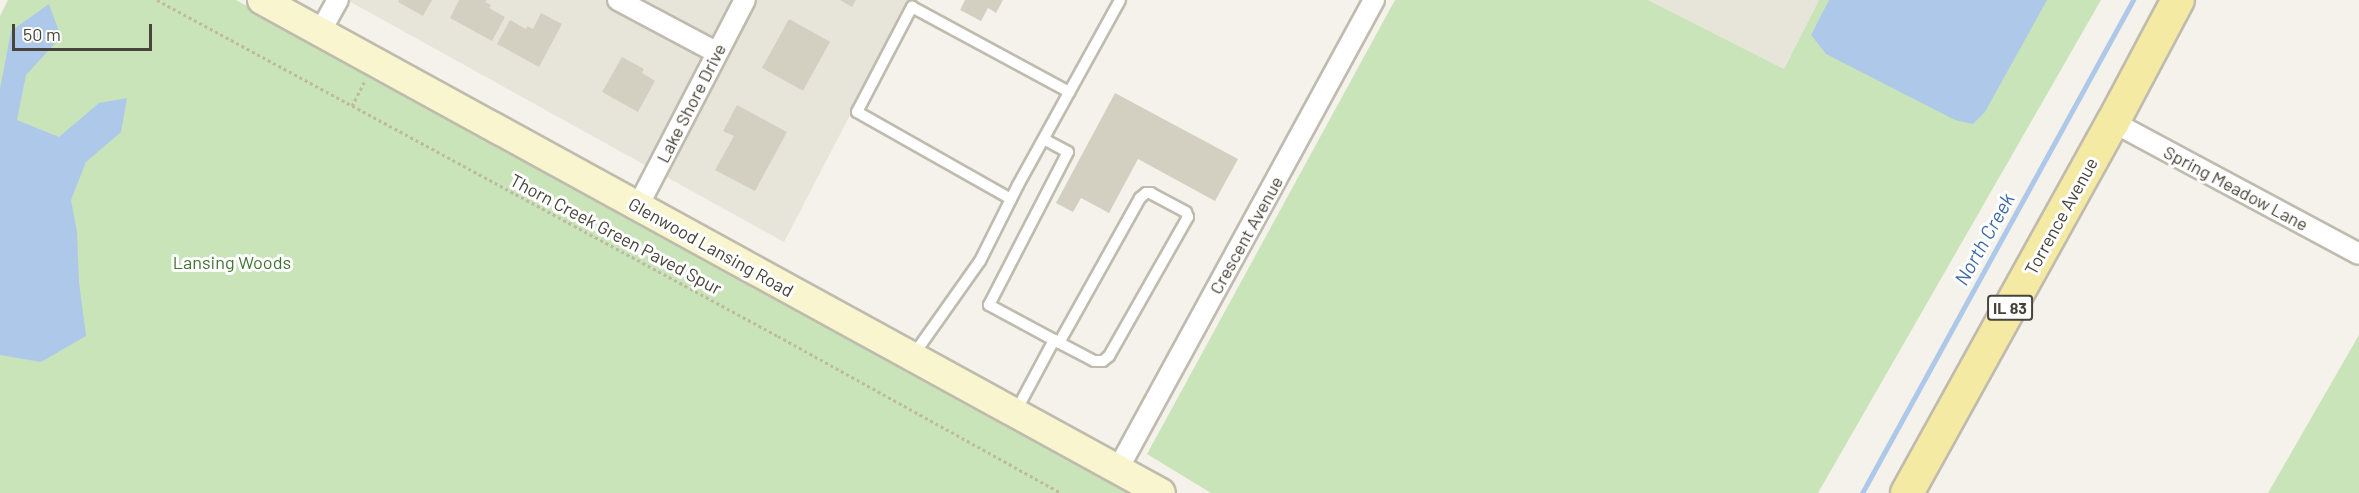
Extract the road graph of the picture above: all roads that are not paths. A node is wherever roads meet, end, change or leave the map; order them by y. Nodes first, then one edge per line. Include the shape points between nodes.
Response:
1 (262, 0) edge
2 (338, 0) edge
3 (618, 0) edge
4 (745, 0) edge
5 (1120, 0) edge
6 (1374, 0) edge
7 (2178, 0) edge
8 (320, 32) junction
9 (716, 52) junction
10 (1069, 92) junction
11 (2114, 122) junction
12 (1044, 139) junction
13 (1011, 199) junction
14 (638, 206) junction
15 (2359, 254) edge
16 (1057, 342) junction
17 (912, 357) junction
18 (1015, 413) junction
19 (1118, 469) junction
20 (1161, 493) edge
21 (1907, 493) edge

1 - 8 main road, Glenwood Lansing Road
2 - 8 street
3 - 9 street
4 - 9 street, Lake Shore Drive
5 - 10 lane
6 - 19 street, Crescent Avenue
7 - 11 main road, Torrence Avenue / IL 83
8 - 14 main road, Glenwood Lansing Road
9 - 14 street, Lake Shore Drive
10 - 12 lane
10 - 13 lane via 912,7 856,112
11 - 15 street, Spring Meadow Lane
11 - 21 main road, Torrence Avenue / IL 83
12 - 13 lane
12 - 16 lane via 1068,152 989,305
13 - 17 lane via 980,261
14 - 17 main road, Glenwood Lansing Road
16 - 16 lane via 1094,361 1109,356 1188,217 1186,212 1151,193 1140,198
16 - 18 lane
17 - 18 main road, Glenwood Lansing Road
18 - 19 main road, Glenwood Lansing Road
19 - 20 main road, Glenwood Lansing Road

